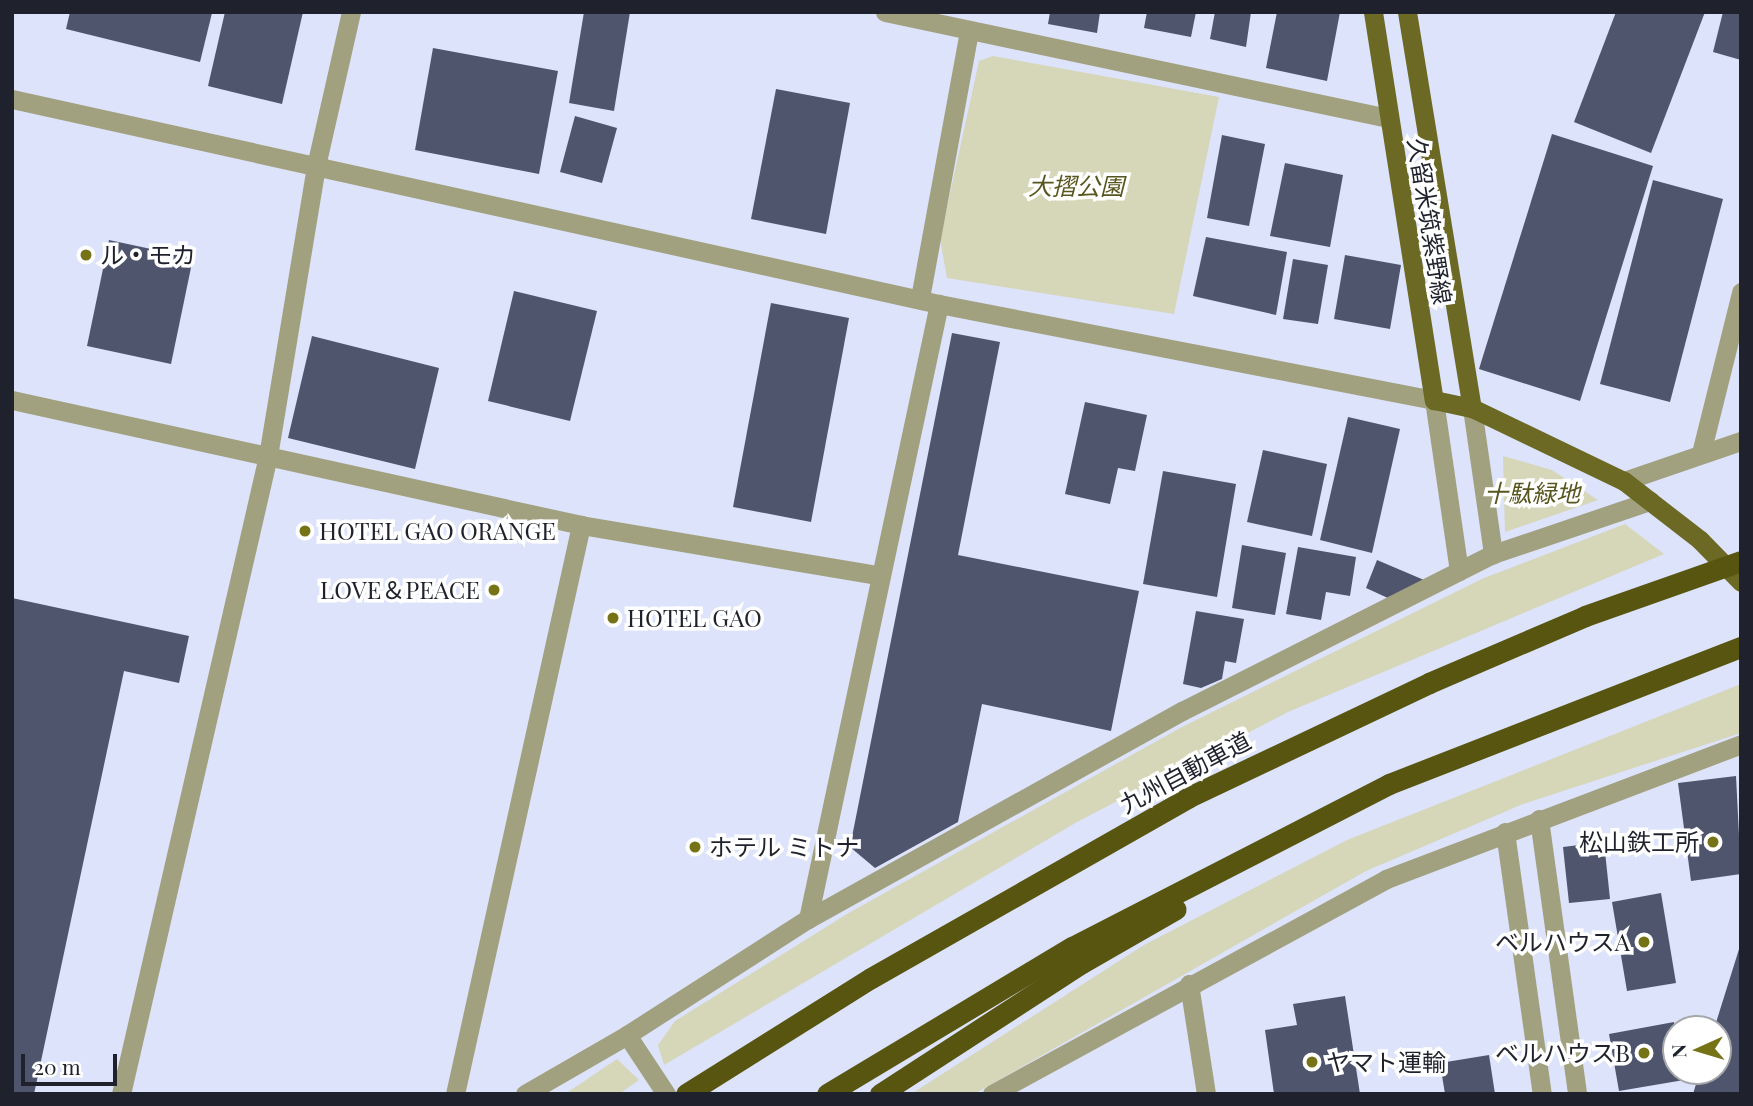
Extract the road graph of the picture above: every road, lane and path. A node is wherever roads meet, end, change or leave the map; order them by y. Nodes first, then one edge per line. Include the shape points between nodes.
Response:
1 (351, 12) edge
2 (885, 12) edge
3 (1373, 12) edge
4 (1407, 12) edge
5 (969, 31) junction
6 (12, 99) edge
7 (1388, 118) junction
8 (316, 166) junction
9 (1741, 292) edge
10 (920, 298) junction
11 (939, 304) junction
12 (12, 400) edge
13 (1434, 400) junction
14 (1472, 408) junction
15 (1741, 441) edge
16 (1701, 453) junction
17 (268, 456) junction
18 (1624, 481) junction
19 (1650, 501) junction
20 (581, 525) junction
21 (1493, 554) junction
22 (1741, 561) edge
23 (1459, 571) junction
24 (881, 576) junction
25 (1741, 582) edge
26 (1741, 648) edge
27 (1741, 744) edge
28 (1389, 784) junction
29 (1539, 819) junction
30 (1505, 832) junction
31 (808, 919) junction
32 (1189, 984) junction
33 (627, 1035) junction
34 (121, 1094) edge
35 (455, 1094) edge
36 (525, 1094) edge
37 (666, 1094) edge
38 (686, 1094) edge
39 (827, 1094) edge
40 (880, 1094) edge
41 (992, 1094) edge
42 (1206, 1094) edge
43 (1542, 1094) edge
44 (1577, 1094) edge

1 - 8 street
2 - 5 street
3 - 7 main road, 久留米筑紫野線
4 - 14 main road, 久留米筑紫野線
5 - 7 street
5 - 10 street
6 - 8 street
7 - 13 main road, 久留米筑紫野線
8 - 10 street
8 - 17 street
9 - 16 street
10 - 11 street
11 - 13 street
11 - 24 street
12 - 17 street
13 - 14 main road
13 - 23 street
14 - 18 main road
14 - 21 street
15 - 16 street
16 - 18 street
17 - 20 street
17 - 34 street
18 - 19 main road
19 - 21 street
19 - 25 main road via 1700,540
20 - 24 street
20 - 35 street
21 - 23 street
22 - 38 highway, 九州自動車道, bridge via 1586,616 1429,682 1189,797 871,978
23 - 31 street via 1182,711
24 - 31 street
26 - 28 highway
27 - 29 street
28 - 39 highway via 1072,947
28 - 40 highway via 1082,963
29 - 30 street
29 - 44 street
30 - 32 street via 1386,879
30 - 43 street
31 - 33 street
32 - 41 street
32 - 42 street
33 - 36 street
33 - 37 street

